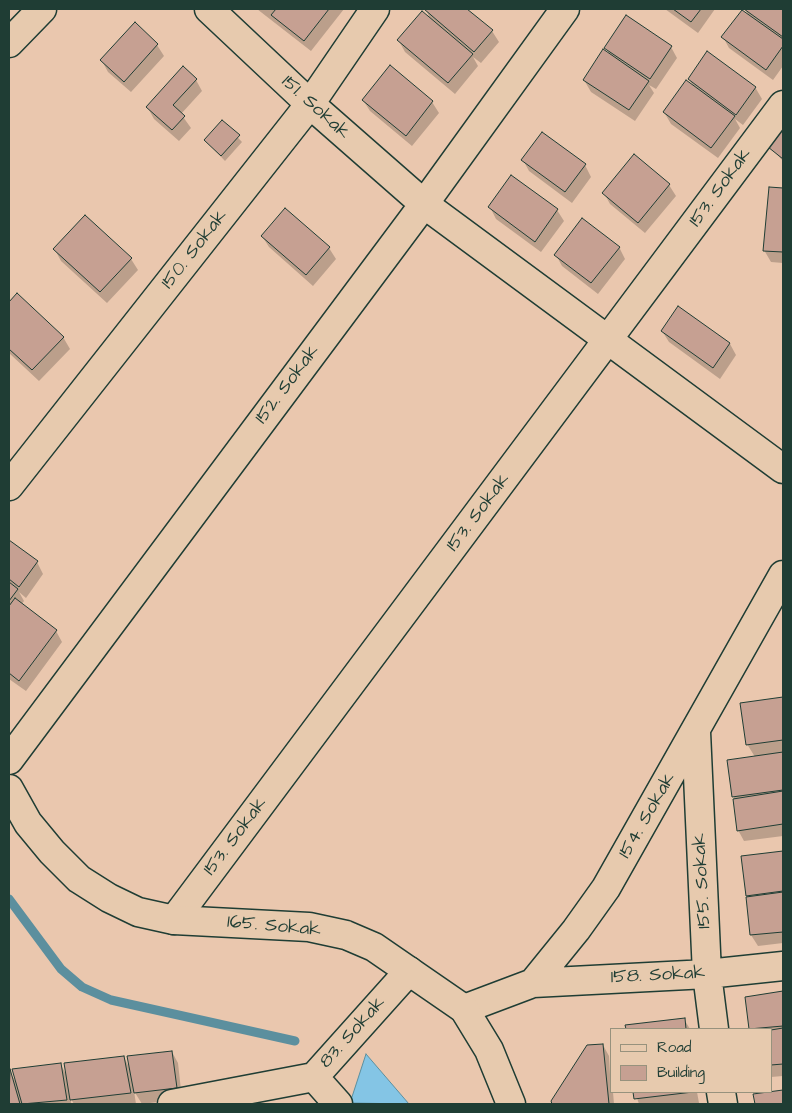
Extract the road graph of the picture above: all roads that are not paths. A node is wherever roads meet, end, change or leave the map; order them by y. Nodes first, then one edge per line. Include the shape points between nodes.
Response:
1 (42, 9) edge
2 (209, 9) edge
3 (375, 9) edge
4 (565, 9) edge
5 (9, 43) edge
6 (310, 104) junction
7 (783, 104) edge
8 (424, 204) junction
9 (610, 339) junction
10 (783, 469) edge
11 (9, 486) edge
12 (783, 575) edge
13 (696, 732) junction
14 (9, 760) edge
15 (9, 789) edge
16 (174, 920) junction
17 (783, 966) edge
18 (409, 971) junction
19 (707, 974) junction
20 (533, 983) junction
21 (464, 1009) junction
22 (714, 1028) edge
23 (314, 1077) junction
24 (222, 1100) edge
25 (172, 1104) edge
26 (338, 1104) edge
27 (511, 1104) edge

1 - 5 street
2 - 6 street, 151. Sokak
3 - 6 street, 150. Sokak
4 - 8 street, 152. Sokak
6 - 8 street, 151. Sokak
6 - 11 street, 150. Sokak
7 - 9 street, 153. Sokak
8 - 9 street, 151. Sokak
8 - 14 street, 152. Sokak
9 - 10 street, 151. Sokak
9 - 16 street, 153. Sokak
12 - 13 street, 154. Sokak
13 - 19 street, 155. Sokak
13 - 20 street, 154. Sokak via 606,888
15 - 16 street, 165. Sokak via 28,823 79,879 138,912
16 - 18 street, 165. Sokak via 309,927 346,935 374,947
17 - 19 street, 158. Sokak
18 - 21 street, 165. Sokak
18 - 23 street, 83. Sokak
19 - 20 street, 158. Sokak
19 - 22 street, 155. Sokak
20 - 21 street
21 - 27 street, 165. Sokak via 489,1050
23 - 24 street, 83. Sokak
23 - 26 street
24 - 25 street, 83. Sokak

